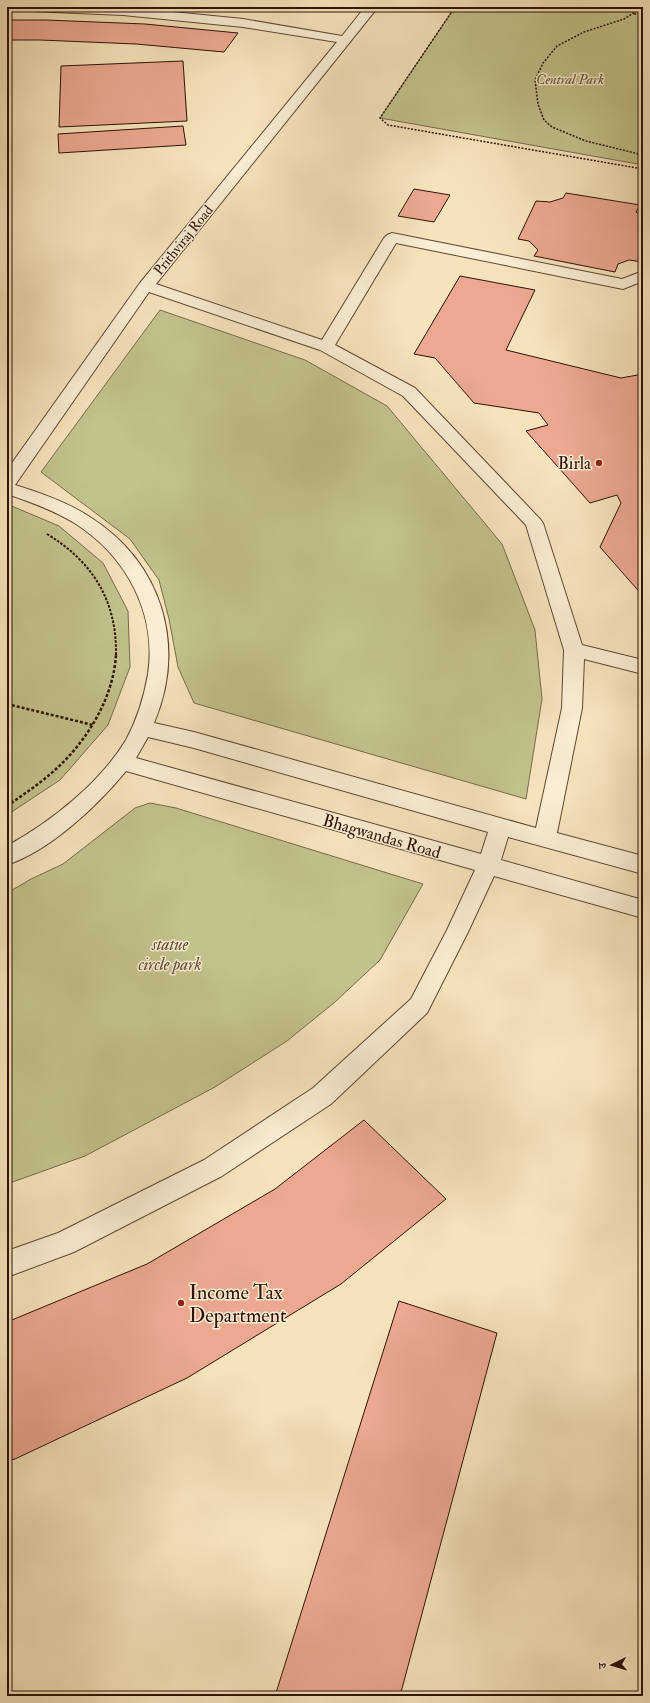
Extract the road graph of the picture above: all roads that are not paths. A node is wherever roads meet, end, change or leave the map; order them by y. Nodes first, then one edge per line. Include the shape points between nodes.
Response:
1 (31, 7) edge
2 (372, 7) edge
3 (345, 40) junction
4 (643, 276) edge
5 (146, 286) junction
6 (326, 347) junction
7 (7, 483) edge
8 (7, 488) edge
9 (574, 650) junction
10 (643, 667) edge
11 (142, 728) junction
12 (122, 762) junction
13 (501, 827) junction
14 (545, 838) junction
15 (7, 856) edge
16 (643, 865) edge
17 (488, 866) junction
18 (643, 909) edge
19 (7, 1264) edge

1 - 3 street via 123,11 235,22
2 - 3 street, Prithviraj Road
3 - 5 street, Prithviraj Road
4 - 6 street via 623,284 392,238
5 - 6 street
5 - 7 street, Prithviraj Road
6 - 9 street via 409,392 534,523
8 - 11 street via 42,499 76,516 106,537 130,562 147,591 158,622 161,656 156,692
9 - 10 street
9 - 14 street via 572,708
11 - 12 street
11 - 13 street via 194,740
12 - 15 street via 83,805 32,843
12 - 17 street, Bhagwandas Road
13 - 14 street
13 - 17 street
14 - 16 street
17 - 18 street, Bhagwandas Road
17 - 19 street via 419,1006 322,1096 213,1168 65,1243

